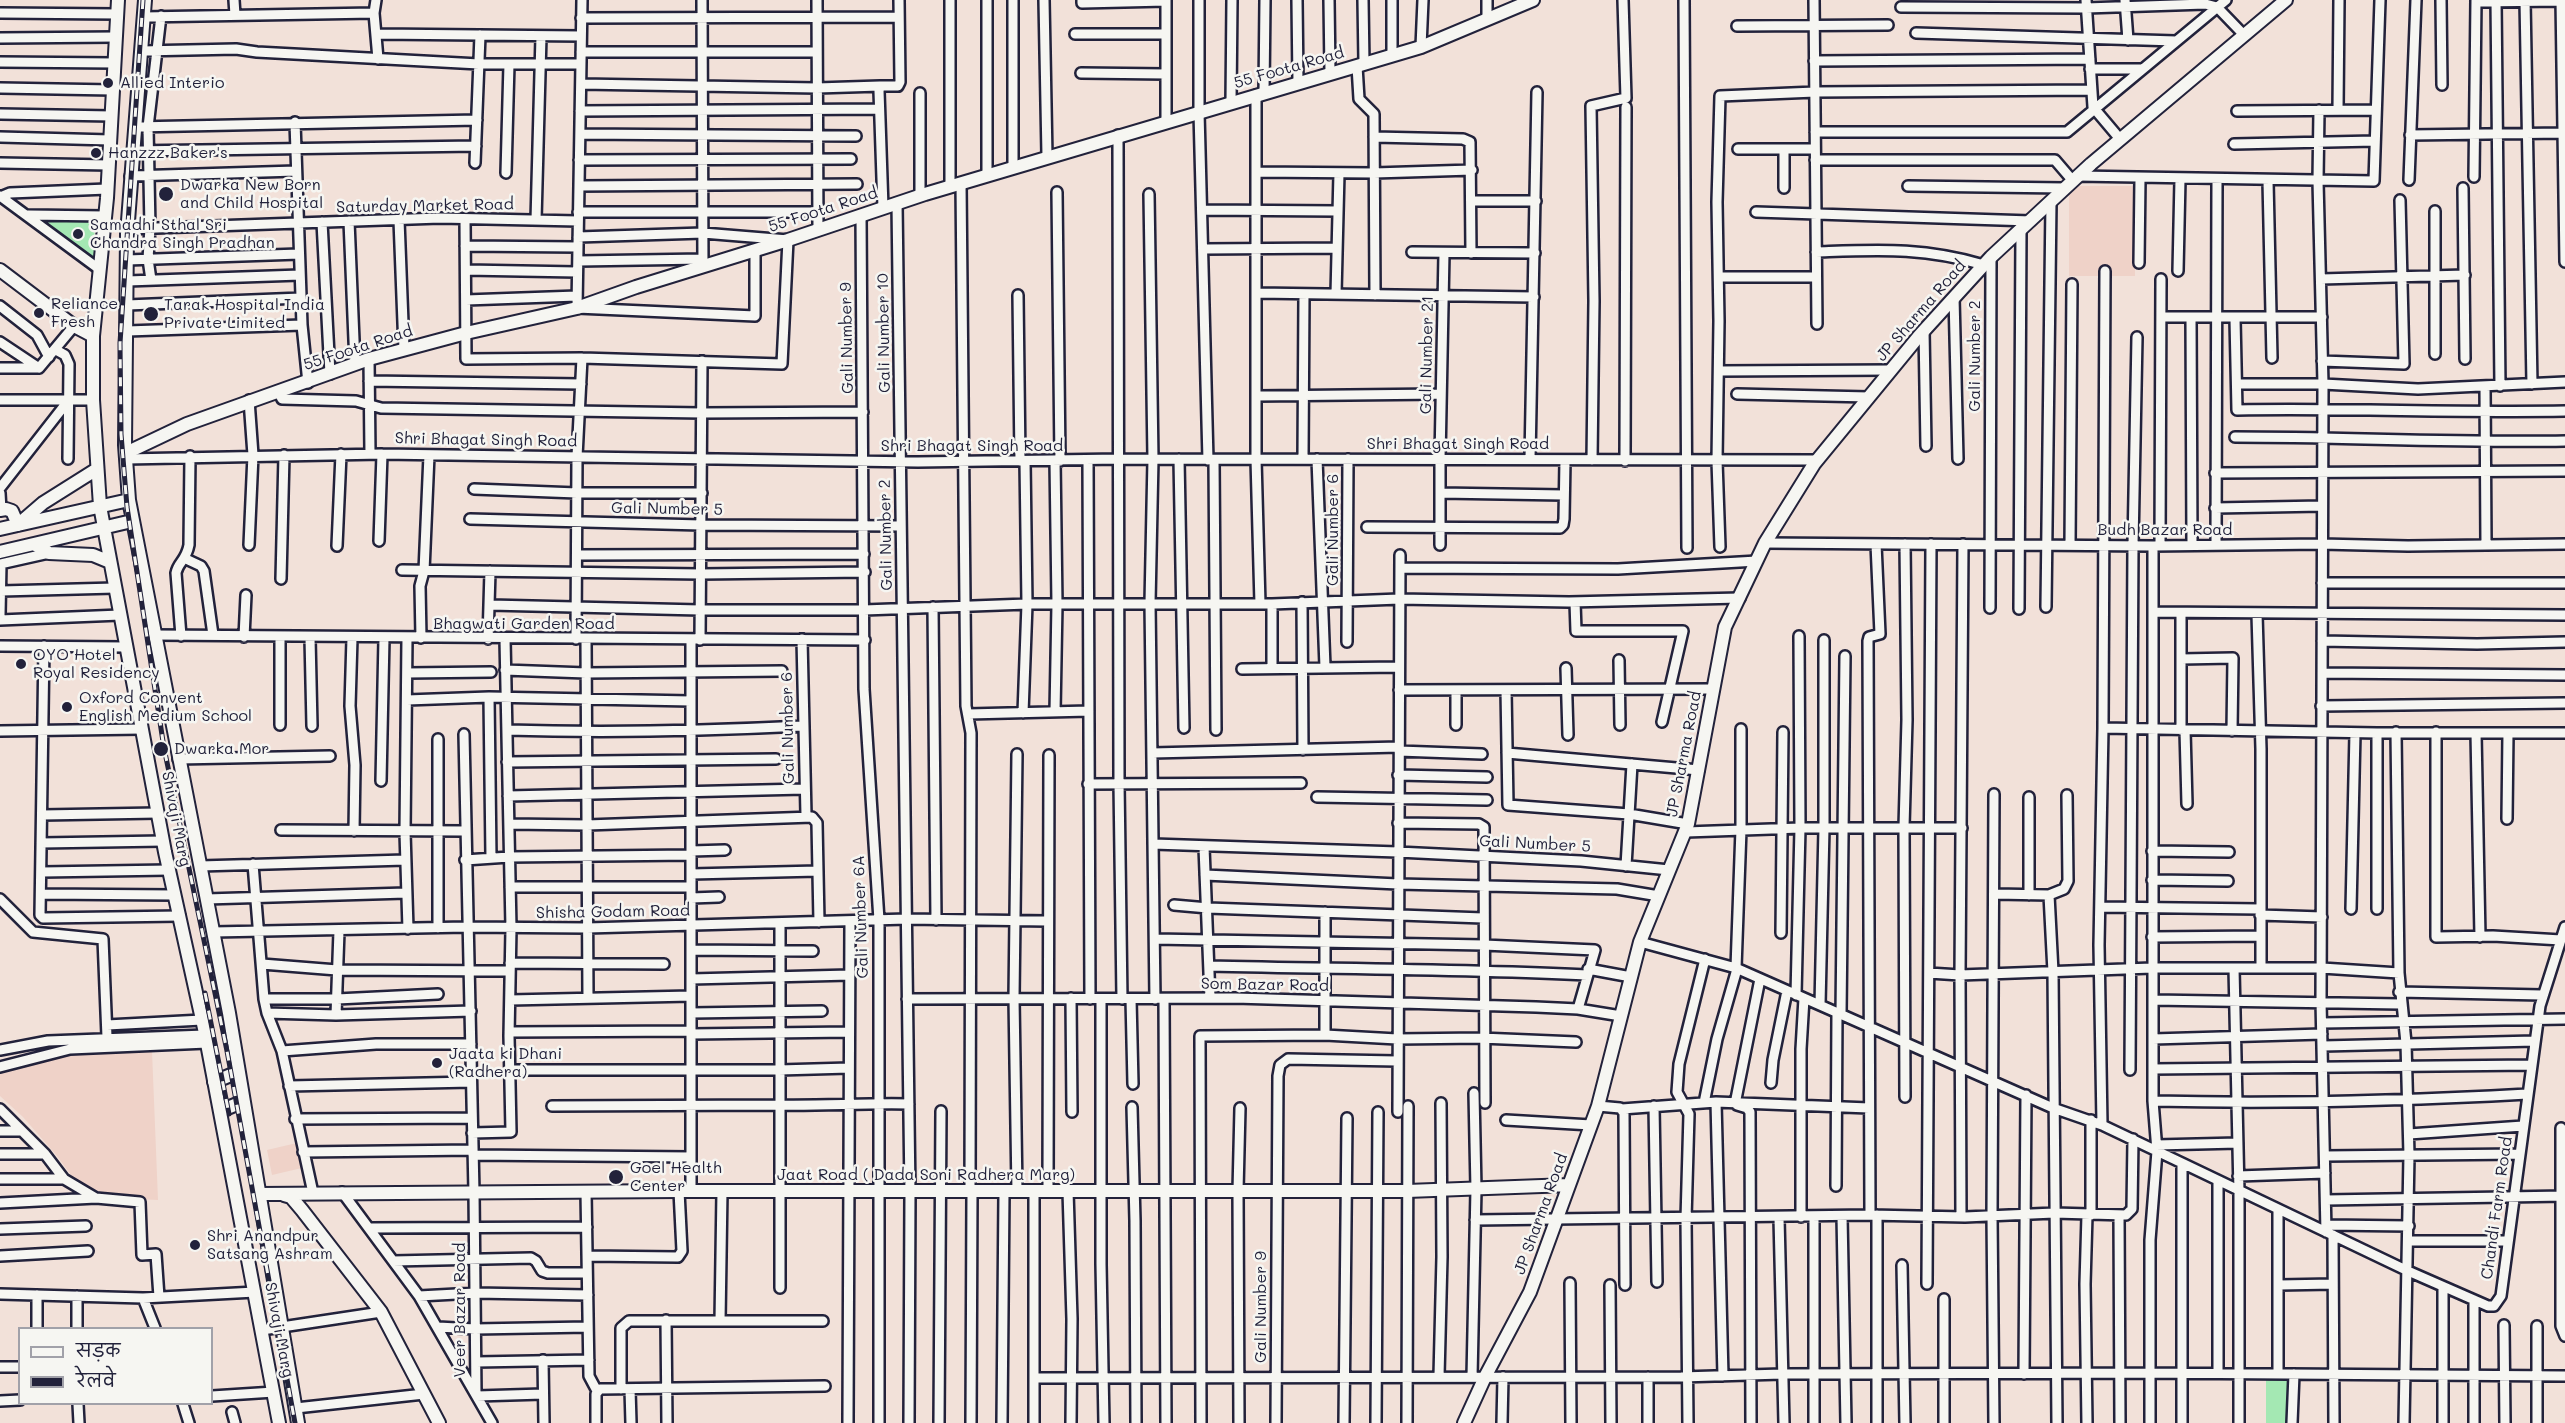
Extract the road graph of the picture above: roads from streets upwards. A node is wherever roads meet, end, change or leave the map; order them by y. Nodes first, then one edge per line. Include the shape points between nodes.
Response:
1 (118, 0) edge
2 (145, 0) edge
3 (234, 0) edge
4 (376, 0) edge
5 (582, 0) edge
6 (702, 0) edge
7 (817, 0) edge
8 (899, 0) edge
9 (950, 0) edge
10 (987, 0) edge
11 (1013, 0) edge
12 (1044, 0) edge
13 (1082, 0) edge
14 (1166, 0) edge
15 (1199, 0) edge
16 (1232, 0) edge
17 (1265, 0) edge
18 (1297, 0) edge
19 (1329, 0) edge
20 (1363, 0) edge
21 (1392, 0) edge
22 (1423, 0) edge
23 (1487, 0) edge
24 (1533, 0) edge
25 (1623, 0) edge
26 (1684, 0) edge
27 (1814, 0) edge
28 (2226, 0) edge
29 (2286, 0) edge
30 (2338, 0) edge
31 (2380, 0) edge
32 (2416, 0) edge
33 (2441, 0) edge
34 (1109, 1) edge
35 (1138, 1) edge
36 (2476, 1) edge
37 (2496, 1) edge
38 (2525, 1) edge
39 (2561, 1) edge
40 (2126, 3) edge
41 (2086, 4) edge
42 (1901, 7) dead end
43 (2217, 7) junction
44 (0, 13) edge
45 (374, 13) junction
46 (117, 14) junction
47 (235, 15) junction
48 (161, 16) junction
49 (143, 17) junction
50 (817, 17) junction
51 (899, 17) junction
52 (582, 18) junction
53 (702, 18) junction
54 (1487, 19) junction
55 (1888, 25) dead end
56 (1737, 26) dead end
57 (1814, 27) junction
58 (1916, 33) dead end
59 (377, 34) junction
60 (1075, 34) dead end
61 (1166, 34) junction
62 (2244, 34) junction
63 (480, 35) junction
64 (541, 36) junction
65 (581, 36) junction
66 (116, 37) junction
67 (0, 38) edge
68 (2088, 39) junction
69 (2128, 40) junction
70 (2176, 41) junction
71 (1421, 47) junction
72 (141, 51) junction
73 (158, 51) junction
74 (581, 52) junction
75 (817, 52) junction
76 (702, 54) junction
77 (1392, 56) junction
78 (378, 59) junction
79 (1814, 61) junction
80 (0, 62) edge
81 (115, 63) junction
82 (480, 64) junction
83 (509, 64) junction
84 (540, 64) junction
85 (581, 64) junction
86 (1361, 64) junction
87 (2090, 64) junction
88 (2141, 69) junction
89 (1330, 73) junction
90 (1081, 74) dead end
91 (1166, 74) junction
92 (1298, 83) junction
93 (580, 84) junction
94 (2442, 85) dead end
95 (702, 86) junction
96 (880, 86) junction
97 (0, 88) edge
98 (817, 88) junction
99 (2564, 88) edge
100 (113, 90) junction
101 (2091, 90) junction
102 (1537, 92) dead end
103 (1815, 92) junction
104 (920, 93) dead end
105 (1260, 94) junction
106 (1231, 102) junction
107 (1626, 107) dead end
108 (2094, 108) junction
109 (702, 109) junction
110 (879, 109) junction
111 (817, 110) junction
112 (2319, 110) junction
113 (2338, 110) junction
114 (2376, 110) junction
115 (580, 111) junction
116 (2237, 111) dead end
117 (1199, 112) junction
118 (0, 114) edge
119 (112, 116) junction
120 (477, 120) junction
121 (1166, 121) junction
122 (295, 122) junction
123 (135, 127) junction
124 (148, 127) junction
125 (1815, 132) junction
126 (2563, 133) junction
127 (580, 134) junction
128 (2475, 134) junction
129 (2527, 134) junction
130 (703, 135) junction
131 (817, 135) junction
132 (1118, 135) junction
133 (2410, 135) junction
134 (2496, 135) junction
135 (856, 136) dead end
136 (1374, 136) junction
137 (0, 137) edge
138 (110, 140) junction
139 (2120, 140) junction
140 (2375, 141) junction
141 (2319, 143) junction
142 (2234, 144) dead end
143 (476, 146) junction
144 (296, 147) junction
145 (1738, 149) dead end
146 (1784, 149) junction
147 (1815, 149) junction
148 (150, 150) junction
149 (132, 151) junction
150 (1047, 156) junction
151 (851, 159) dead end
152 (579, 160) junction
153 (817, 160) junction
154 (1815, 160) junction
155 (703, 161) junction
156 (0, 163) edge
157 (475, 163) dead end
158 (109, 165) junction
159 (1013, 166) junction
160 (1472, 170) junction
161 (296, 171) junction
162 (1256, 172) junction
163 (506, 173) dead end
164 (1339, 173) junction
165 (1374, 173) junction
166 (150, 175) junction
167 (987, 175) junction
168 (130, 176) junction
169 (2474, 177) dead end
170 (2140, 178) junction
171 (2180, 179) junction
172 (2217, 180) junction
173 (2409, 180) dead end
174 (2268, 181) junction
175 (2318, 181) junction
176 (2072, 182) junction
177 (857, 184) dead end
178 (956, 184) junction
179 (817, 185) junction
180 (579, 186) junction
181 (1908, 186) dead end
182 (703, 187) junction
183 (1784, 188) dead end
184 (2463, 188) dead end
185 (107, 189) junction
186 (1057, 192) dead end
187 (1149, 194) dead end
188 (920, 195) junction
189 (0, 196) edge
190 (2400, 200) dead end
191 (1472, 201) junction
192 (1536, 201) junction
193 (2050, 202) junction
194 (897, 203) junction
195 (883, 208) junction
196 (703, 210) junction
197 (1203, 210) junction
198 (1257, 211) junction
199 (1338, 211) junction
200 (2434, 211) dead end
201 (817, 212) junction
202 (1756, 212) dead end
203 (28, 215) junction
204 (861, 215) junction
205 (105, 216) junction
206 (578, 216) junction
207 (1816, 216) junction
208 (465, 219) junction
209 (399, 220) junction
210 (536, 220) junction
211 (2031, 220) junction
212 (349, 221) junction
213 (321, 222) junction
214 (297, 223) junction
215 (150, 228) junction
216 (128, 229) junction
217 (818, 229) junction
218 (2021, 230) junction
219 (703, 233) junction
220 (788, 240) junction
221 (578, 242) junction
222 (465, 246) junction
223 (1256, 247) junction
224 (1337, 248) junction
225 (1204, 249) junction
226 (755, 250) junction
227 (1412, 252) dead end
228 (1816, 252) junction
229 (1444, 253) junction
230 (1471, 253) junction
231 (1535, 253) junction
232 (299, 254) junction
233 (148, 259) junction
234 (127, 260) junction
235 (578, 261) junction
236 (1988, 261) junction
237 (703, 262) junction
238 (2565, 262) edge
239 (2139, 263) dead end
240 (99, 269) junction
241 (0, 270) edge
242 (466, 270) junction
243 (2105, 271) dead end
244 (2178, 271) dead end
245 (577, 272) junction
246 (300, 275) junction
247 (2465, 275) junction
248 (2435, 276) junction
249 (1719, 277) junction
250 (1816, 277) junction
251 (2402, 278) junction
252 (2161, 279) dead end
253 (2321, 279) junction
254 (151, 280) junction
255 (127, 281) junction
256 (2072, 284) dead end
257 (1257, 293) junction
258 (1304, 294) junction
259 (1336, 294) junction
260 (1018, 295) dead end
261 (1375, 295) junction
262 (1443, 295) junction
263 (1534, 297) junction
264 (1954, 297) junction
265 (301, 298) junction
266 (466, 300) junction
267 (577, 302) junction
268 (127, 305) junction
269 (0, 306) edge
270 (2161, 317) junction
271 (2322, 317) junction
272 (2191, 318) junction
273 (2215, 318) junction
274 (2271, 318) junction
275 (2235, 319) junction
276 (1817, 324) dead end
277 (74, 326) junction
278 (302, 326) junction
279 (1924, 330) junction
280 (127, 331) junction
281 (466, 333) junction
282 (93, 336) junction
283 (2137, 337) dead end
284 (0, 342) edge
285 (404, 349) junction
286 (56, 350) junction
287 (2435, 354) dead end
288 (49, 357) junction
289 (582, 358) junction
290 (2272, 358) dead end
291 (369, 359) junction
292 (2465, 359) dead end
293 (702, 361) junction
294 (2322, 361) junction
295 (355, 364) junction
296 (0, 368) edge
297 (39, 368) junction
298 (1890, 370) junction
299 (1719, 371) junction
300 (330, 374) junction
301 (369, 381) junction
302 (2565, 382) edge
303 (308, 383) junction
304 (581, 384) junction
305 (2236, 384) junction
306 (2323, 384) junction
307 (2532, 384) junction
308 (2485, 386) junction
309 (2500, 386) junction
310 (278, 391) junction
311 (1441, 394) junction
312 (1737, 394) dead end
313 (1257, 396) junction
314 (1303, 396) junction
315 (1869, 397) junction
316 (0, 400) edge
317 (93, 400) junction
318 (249, 400) junction
319 (68, 401) junction
320 (370, 405) junction
321 (2323, 408) junction
322 (580, 411) junction
323 (2565, 411) edge
324 (702, 412) junction
325 (863, 412) junction
326 (2485, 412) junction
327 (2235, 437) dead end
328 (2322, 437) junction
329 (2565, 441) edge
330 (2485, 442) junction
331 (1926, 446) dead end
332 (341, 454) junction
333 (370, 454) junction
334 (382, 454) junction
335 (253, 455) junction
336 (284, 455) junction
337 (429, 455) junction
338 (126, 456) junction
339 (190, 456) junction
340 (577, 457) junction
341 (702, 458) junction
342 (68, 459) dead end
343 (1119, 459) junction
344 (1153, 459) junction
345 (1179, 459) junction
346 (1256, 459) junction
347 (1303, 459) junction
348 (1317, 459) junction
349 (1348, 459) junction
350 (1440, 459) junction
351 (1530, 459) junction
352 (1958, 459) dead end
353 (1088, 460) junction
354 (1211, 460) junction
355 (1564, 460) junction
356 (1592, 460) junction
357 (1625, 460) junction
358 (1817, 460) junction
359 (863, 461) junction
360 (1023, 461) junction
361 (1057, 461) junction
362 (1685, 461) junction
363 (1717, 461) junction
364 (900, 462) junction
365 (963, 462) junction
366 (98, 469) junction
367 (2322, 471) junction
368 (2565, 471) edge
369 (2485, 472) junction
370 (2214, 473) junction
371 (0, 488) edge
372 (474, 489) dead end
373 (0, 493) edge
374 (577, 493) junction
375 (702, 493) junction
376 (1440, 493) junction
377 (1564, 495) junction
378 (129, 500) junction
379 (100, 506) junction
380 (2322, 506) junction
381 (2215, 508) junction
382 (0, 510) edge
383 (470, 519) dead end
384 (132, 521) junction
385 (577, 523) junction
386 (18, 525) junction
387 (701, 525) junction
388 (864, 526) junction
389 (901, 526) junction
390 (1440, 526) junction
391 (1367, 527) dead end
392 (103, 528) junction
393 (0, 529) edge
394 (379, 541) dead end
395 (1765, 543) junction
396 (33, 544) junction
397 (1876, 544) junction
398 (1905, 544) junction
399 (1931, 544) junction
400 (1963, 544) junction
401 (1989, 544) junction
402 (2019, 544) junction
403 (2047, 544) junction
404 (2321, 544) junction
405 (2565, 544) edge
406 (249, 545) dead end
407 (1440, 545) dead end
408 (2070, 545) junction
409 (2102, 545) junction
410 (2133, 545) junction
411 (2192, 545) junction
412 (2216, 545) junction
413 (2486, 545) junction
414 (337, 546) dead end
415 (2157, 546) junction
416 (1720, 547) dead end
417 (1687, 548) dead end
418 (49, 553) junction
419 (864, 554) junction
420 (577, 555) junction
421 (701, 555) junction
422 (1400, 555) dead end
423 (186, 559) junction
424 (0, 560) edge
425 (1757, 561) junction
426 (110, 562) junction
427 (1400, 568) junction
428 (402, 570) dead end
429 (424, 571) junction
430 (490, 571) junction
431 (865, 572) junction
432 (576, 574) junction
433 (701, 574) junction
434 (281, 579) dead end
435 (2322, 583) junction
436 (2565, 583) edge
437 (115, 588) junction
438 (1, 591) edge
439 (246, 595) dead end
440 (1740, 598) junction
441 (1399, 599) junction
442 (1180, 602) junction
443 (1302, 602) junction
444 (1348, 602) junction
445 (1575, 602) junction
446 (1088, 603) junction
447 (1120, 603) junction
448 (1150, 603) junction
449 (1215, 603) junction
450 (1323, 603) junction
451 (1027, 604) junction
452 (1057, 604) junction
453 (1260, 604) junction
454 (1272, 604) junction
455 (490, 605) junction
456 (965, 606) junction
457 (902, 607) junction
458 (933, 607) junction
459 (2046, 607) dead end
460 (576, 608) junction
461 (1990, 609) dead end
462 (2019, 609) dead end
463 (700, 610) junction
464 (864, 610) junction
465 (2153, 612) junction
466 (2181, 613) junction
467 (2257, 614) junction
468 (2322, 614) junction
469 (0, 615) edge
470 (120, 615) junction
471 (2565, 615) edge
472 (0, 620) edge
473 (154, 635) junction
474 (213, 635) junction
475 (181, 636) junction
476 (1800, 636) dead end
477 (244, 637) junction
478 (280, 637) junction
479 (310, 638) junction
480 (352, 638) junction
481 (384, 638) junction
482 (407, 638) junction
483 (421, 638) junction
484 (488, 639) junction
485 (505, 639) junction
486 (581, 639) junction
487 (802, 639) junction
488 (695, 640) junction
489 (864, 640) junction
490 (1824, 640) dead end
491 (2322, 641) junction
492 (1347, 642) dead end
493 (2565, 642) edge
494 (0, 646) edge
495 (44, 646) junction
496 (126, 647) junction
497 (1845, 656) dead end
498 (2181, 659) junction
499 (1619, 660) dead end
500 (1325, 667) junction
501 (1399, 667) junction
502 (1272, 668) junction
503 (1303, 668) junction
504 (1566, 668) dead end
505 (1242, 669) dead end
506 (506, 670) junction
507 (782, 671) dead end
508 (491, 672) dead end
509 (407, 673) junction
510 (586, 673) junction
511 (2322, 673) junction
512 (691, 674) junction
513 (2565, 675) edge
514 (1714, 689) junction
515 (1399, 690) junction
516 (1456, 690) junction
517 (1506, 690) junction
518 (1566, 690) junction
519 (1619, 690) junction
520 (1670, 690) junction
521 (489, 697) junction
522 (506, 697) junction
523 (407, 700) junction
524 (586, 700) junction
525 (691, 701) junction
526 (2565, 704) edge
527 (2321, 706) junction
528 (1089, 711) junction
529 (1055, 712) junction
530 (1023, 713) junction
531 (968, 714) junction
532 (1662, 722) dead end
533 (280, 725) dead end
534 (1456, 725) dead end
535 (1620, 725) dead end
536 (312, 726) dead end
537 (803, 726) junction
538 (1184, 728) dead end
539 (2103, 728) junction
540 (142, 729) junction
541 (1741, 729) dead end
542 (2133, 729) junction
543 (2152, 729) junction
544 (43, 730) junction
545 (507, 730) junction
546 (1216, 730) dead end
547 (2183, 730) junction
548 (0, 731) edge
549 (690, 731) junction
550 (2232, 731) junction
551 (586, 732) junction
552 (1783, 732) dead end
553 (2260, 732) junction
554 (2321, 732) junction
555 (2396, 732) junction
556 (2436, 732) junction
557 (2355, 733) junction
558 (2377, 733) junction
559 (2476, 733) junction
560 (2508, 733) junction
561 (2565, 733) edge
562 (464, 734) dead end
563 (1568, 735) dead end
564 (438, 739) dead end
565 (1399, 749) junction
566 (1303, 750) junction
567 (1152, 753) junction
568 (1507, 753) junction
569 (1017, 754) dead end
570 (1482, 754) dead end
571 (1049, 755) dead end
572 (330, 756) dead end
573 (178, 759) junction
574 (776, 759) dead end
575 (586, 761) junction
576 (691, 761) junction
577 (507, 762) junction
578 (1632, 764) junction
579 (1699, 770) junction
580 (1398, 775) junction
581 (1487, 777) dead end
582 (381, 781) dead end
583 (1152, 782) junction
584 (1119, 783) junction
585 (1300, 783) dead end
586 (1088, 784) junction
587 (804, 789) junction
588 (691, 790) junction
589 (1994, 794) dead end
590 (587, 795) junction
591 (2067, 795) dead end
592 (508, 796) junction
593 (1317, 797) dead end
594 (2029, 797) dead end
595 (1398, 800) junction
596 (1487, 800) dead end
597 (2187, 804) dead end
598 (158, 813) junction
599 (1629, 814) junction
600 (42, 815) junction
601 (806, 815) junction
602 (2507, 819) dead end
603 (691, 822) junction
604 (1398, 823) junction
605 (509, 824) junction
606 (587, 825) junction
607 (1867, 827) junction
608 (1904, 827) junction
609 (1687, 828) junction
610 (1800, 828) junction
611 (1824, 828) junction
612 (1842, 828) junction
613 (1931, 828) junction
614 (1962, 828) junction
615 (1741, 829) junction
616 (1782, 829) junction
617 (281, 830) dead end
618 (354, 831) junction
619 (405, 831) junction
620 (438, 831) junction
621 (465, 831) junction
622 (163, 841) junction
623 (41, 843) junction
624 (1153, 844) junction
625 (1204, 847) junction
626 (724, 850) dead end
627 (2152, 851) junction
628 (1398, 852) junction
629 (2229, 852) dead end
630 (691, 853) junction
631 (587, 856) junction
632 (1484, 856) junction
633 (509, 857) junction
634 (491, 858) junction
635 (405, 860) junction
636 (465, 860) junction
637 (253, 864) junction
638 (200, 866) junction
639 (1626, 866) junction
640 (169, 870) junction
641 (1669, 870) junction
642 (818, 871) junction
643 (42, 872) junction
644 (691, 874) junction
645 (1205, 875) junction
646 (2152, 880) junction
647 (2228, 881) dead end
648 (1398, 884) junction
649 (1483, 885) junction
650 (587, 886) junction
651 (510, 887) junction
652 (691, 887) junction
653 (406, 893) junction
654 (41, 894) junction
655 (1995, 894) junction
656 (175, 895) junction
657 (2029, 895) junction
658 (2049, 895) junction
659 (1659, 896) junction
660 (719, 897) dead end
661 (206, 898) junction
662 (691, 898) junction
663 (0, 899) edge
664 (256, 899) junction
665 (1174, 905) dead end
666 (2100, 907) junction
667 (2132, 907) junction
668 (1208, 908) junction
669 (2152, 908) junction
670 (2351, 909) dead end
671 (2377, 909) dead end
672 (1324, 912) junction
673 (2260, 912) junction
674 (1398, 914) junction
675 (180, 916) junction
676 (2322, 916) junction
677 (1483, 918) junction
678 (907, 919) junction
679 (879, 920) junction
680 (936, 920) junction
681 (850, 921) junction
682 (1047, 921) junction
683 (819, 922) junction
684 (970, 922) junction
685 (1014, 922) junction
686 (780, 923) junction
687 (691, 925) junction
688 (466, 927) junction
689 (2565, 927) edge
690 (438, 928) junction
691 (511, 928) junction
692 (587, 928) junction
693 (408, 929) junction
694 (339, 931) junction
695 (213, 932) junction
696 (260, 932) junction
697 (1781, 933) dead end
698 (2261, 936) junction
699 (2152, 937) junction
700 (2481, 937) junction
701 (1155, 939) junction
702 (1208, 939) junction
703 (2561, 940) junction
704 (1324, 942) junction
705 (1640, 942) junction
706 (1398, 944) junction
707 (1485, 945) junction
708 (691, 950) junction
709 (780, 951) junction
710 (813, 951) dead end
711 (1705, 959) junction
712 (262, 964) junction
713 (587, 964) junction
714 (664, 964) dead end
715 (1209, 966) junction
716 (510, 967) junction
717 (2152, 968) junction
718 (2234, 968) junction
719 (2261, 968) junction
720 (2322, 968) junction
721 (1324, 969) junction
722 (1736, 969) junction
723 (2132, 969) junction
724 (337, 970) junction
725 (1484, 970) junction
726 (2100, 970) junction
727 (1397, 971) junction
728 (469, 972) junction
729 (1587, 972) junction
730 (2053, 972) junction
731 (1929, 973) junction
732 (1995, 973) junction
733 (2399, 973) junction
734 (850, 975) junction
735 (1960, 975) junction
736 (1630, 977) junction
737 (780, 978) junction
738 (691, 979) junction
739 (1760, 979) junction
740 (2400, 992) junction
741 (438, 994) dead end
742 (1795, 995) junction
743 (2542, 995) junction
744 (691, 996) junction
745 (588, 998) junction
746 (969, 998) junction
747 (1014, 998) junction
748 (1047, 998) junction
749 (1071, 998) junction
750 (1210, 998) junction
751 (264, 999) junction
752 (337, 999) junction
753 (907, 999) junction
754 (1090, 999) junction
755 (1101, 999) junction
756 (1126, 999) junction
757 (1159, 999) junction
758 (510, 1000) junction
759 (2152, 1000) junction
760 (2234, 1000) junction
761 (2322, 1001) junction
762 (1325, 1002) junction
763 (1397, 1004) junction
764 (2400, 1004) junction
765 (1820, 1005) junction
766 (1485, 1006) junction
767 (1578, 1010) junction
768 (471, 1011) junction
769 (822, 1011) dead end
770 (779, 1012) junction
771 (267, 1013) junction
772 (691, 1013) junction
773 (1839, 1013) junction
774 (336, 1015) junction
775 (1621, 1016) junction
776 (2538, 1019) junction
777 (2565, 1019) edge
778 (202, 1020) junction
779 (2402, 1021) junction
780 (2322, 1023) junction
781 (107, 1025) junction
782 (1868, 1028) junction
783 (509, 1032) junction
784 (691, 1032) junction
785 (849, 1032) junction
786 (779, 1034) junction
787 (2322, 1034) junction
788 (1324, 1035) junction
789 (107, 1037) junction
790 (2235, 1037) junction
791 (1484, 1038) junction
792 (206, 1039) junction
793 (1397, 1039) junction
794 (2153, 1039) junction
795 (2535, 1041) junction
796 (1576, 1042) dead end
797 (1905, 1043) junction
798 (2406, 1043) junction
799 (471, 1044) junction
800 (2323, 1046) junction
801 (0, 1050) edge
802 (282, 1051) junction
803 (1928, 1054) junction
804 (1397, 1061) junction
805 (2532, 1065) junction
806 (0, 1067) edge
807 (2406, 1067) junction
808 (849, 1068) junction
809 (1961, 1068) junction
810 (2323, 1068) junction
811 (2153, 1069) junction
812 (2236, 1069) junction
813 (510, 1070) junction
814 (691, 1070) junction
815 (2130, 1070) dead end
816 (779, 1071) junction
817 (238, 1072) junction
818 (1994, 1080) junction
819 (214, 1082) junction
820 (471, 1082) junction
821 (1771, 1083) dead end
822 (1133, 1084) dead end
823 (289, 1086) junction
824 (1474, 1093) dead end
825 (2527, 1094) junction
826 (2026, 1095) junction
827 (1905, 1097) dead end
828 (2407, 1100) junction
829 (2153, 1101) junction
830 (2324, 1101) junction
831 (242, 1102) junction
832 (849, 1102) junction
833 (1716, 1102) junction
834 (880, 1103) junction
835 (1441, 1103) dead end
836 (1485, 1103) dead end
837 (1704, 1103) junction
838 (1736, 1103) junction
839 (2237, 1103) junction
840 (691, 1104) junction
841 (909, 1104) junction
842 (1685, 1104) junction
843 (779, 1105) junction
844 (552, 1106) dead end
845 (1408, 1106) dead end
846 (1598, 1106) junction
847 (1654, 1106) junction
848 (1837, 1106) junction
849 (1132, 1107) dead end
850 (1802, 1107) junction
851 (1240, 1108) dead end
852 (1869, 1108) junction
853 (2053, 1108) junction
854 (0, 1109) edge
855 (1622, 1109) junction
856 (220, 1111) junction
857 (941, 1111) dead end
858 (1072, 1112) dead end
859 (1378, 1112) dead end
860 (1398, 1112) dead end
861 (472, 1118) junction
862 (1347, 1118) dead end
863 (295, 1119) junction
864 (1506, 1120) dead end
865 (2091, 1120) junction
866 (1591, 1125) junction
867 (2102, 1125) junction
868 (2523, 1126) junction
869 (2561, 1128) dead end
870 (0, 1131) edge
871 (22, 1131) junction
872 (472, 1133) junction
873 (2409, 1134) junction
874 (2133, 1139) junction
875 (2238, 1143) junction
876 (2156, 1148) junction
877 (303, 1152) junction
878 (473, 1153) junction
879 (0, 1154) edge
880 (45, 1154) junction
881 (2520, 1154) junction
882 (2409, 1155) junction
883 (2325, 1156) junction
884 (691, 1157) junction
885 (2182, 1163) junction
886 (2325, 1173) junction
887 (2238, 1176) junction
888 (0, 1179) edge
889 (64, 1179) junction
890 (2218, 1181) junction
891 (1569, 1185) junction
892 (1836, 1186) dead end
893 (1476, 1189) junction
894 (1440, 1190) junction
895 (685, 1191) junction
896 (722, 1191) junction
897 (780, 1191) junction
898 (1034, 1191) junction
899 (1048, 1191) junction
900 (1068, 1191) junction
901 (1102, 1191) junction
902 (1134, 1191) junction
903 (1166, 1191) junction
904 (1202, 1191) junction
905 (1238, 1191) junction
906 (1346, 1191) junction
907 (1377, 1191) junction
908 (1407, 1191) junction
909 (342, 1192) junction
910 (474, 1192) junction
911 (586, 1192) junction
912 (849, 1192) junction
913 (880, 1192) junction
914 (910, 1192) junction
915 (941, 1192) junction
916 (971, 1192) junction
917 (1011, 1192) junction
918 (1277, 1192) junction
919 (2239, 1192) junction
920 (259, 1194) junction
921 (313, 1194) junction
922 (284, 1195) junction
923 (2563, 1196) edge
924 (96, 1198) junction
925 (2409, 1198) junction
926 (2514, 1198) junction
927 (2326, 1200) junction
928 (0, 1203) edge
929 (2278, 1211) junction
930 (2054, 1213) junction
931 (2023, 1214) junction
932 (1873, 1215) junction
933 (2089, 1215) junction
934 (2119, 1215) junction
935 (1842, 1216) junction
936 (1925, 1216) junction
937 (1961, 1216) junction
938 (1992, 1216) junction
939 (1801, 1217) junction
940 (1814, 1217) junction
941 (1719, 1218) junction
942 (1750, 1218) junction
943 (1779, 1218) junction
944 (1623, 1219) junction
945 (1655, 1219) junction
946 (1686, 1219) junction
947 (1475, 1220) junction
948 (1556, 1221) junction
949 (86, 1226) dead end
950 (2409, 1226) junction
951 (475, 1227) junction
952 (587, 1227) junction
953 (370, 1228) junction
954 (0, 1229) edge
955 (2329, 1231) junction
956 (2409, 1241) junction
957 (2508, 1241) junction
958 (88, 1251) dead end
959 (0, 1256) edge
960 (587, 1256) junction
961 (475, 1258) junction
962 (393, 1261) junction
963 (1902, 1265) dead end
964 (2408, 1272) junction
965 (587, 1273) junction
966 (1657, 1282) dead end
967 (1570, 1283) dead end
968 (1926, 1284) dead end
969 (2332, 1284) junction
970 (1610, 1285) dead end
971 (1624, 1285) dead end
972 (2279, 1285) junction
973 (2443, 1287) junction
974 (780, 1288) dead end
975 (255, 1292) junction
976 (475, 1293) junction
977 (0, 1294) edge
978 (37, 1295) junction
979 (588, 1295) junction
980 (77, 1296) junction
981 (419, 1296) junction
982 (159, 1297) junction
983 (143, 1298) junction
984 (1944, 1299) dead end
985 (2474, 1300) junction
986 (381, 1312) junction
987 (666, 1320) junction
988 (720, 1321) junction
989 (823, 1321) dead end
990 (2504, 1324) dead end
991 (2537, 1326) dead end
992 (36, 1327) edge
993 (76, 1327) edge
994 (154, 1327) edge
995 (282, 1327) junction
996 (438, 1327) junction
997 (588, 1327) junction
998 (475, 1329) junction
999 (262, 1330) junction
1000 (2565, 1336) edge
1001 (543, 1360) junction
1002 (589, 1360) junction
1003 (476, 1362) junction
1004 (0, 1367) edge
1005 (18, 1367) edge
1006 (2118, 1373) junction
1007 (2150, 1373) junction
1008 (2181, 1373) junction
1009 (2218, 1373) junction
1010 (2239, 1373) junction
1011 (2278, 1373) junction
1012 (1782, 1374) junction
1013 (1812, 1374) junction
1014 (1844, 1374) junction
1015 (1877, 1374) junction
1016 (1904, 1374) junction
1017 (1944, 1374) junction
1018 (1994, 1374) junction
1019 (2024, 1374) junction
1020 (2294, 1374) junction
1021 (2334, 1374) junction
1022 (1750, 1375) junction
1023 (2056, 1375) junction
1024 (2087, 1375) junction
1025 (2403, 1375) junction
1026 (2442, 1375) junction
1027 (2504, 1375) junction
1028 (2536, 1375) junction
1029 (1375, 1376) junction
1030 (1408, 1376) junction
1031 (1439, 1376) junction
1032 (1723, 1376) junction
1033 (2473, 1376) junction
1034 (2565, 1376) edge
1035 (1167, 1377) junction
1036 (1239, 1377) junction
1037 (1276, 1377) junction
1038 (1344, 1377) junction
1039 (1479, 1377) junction
1040 (1503, 1377) junction
1041 (1571, 1377) junction
1042 (1611, 1377) junction
1043 (1648, 1377) junction
1044 (1688, 1377) junction
1045 (1034, 1378) junction
1046 (1072, 1378) junction
1047 (1104, 1378) junction
1048 (1135, 1378) junction
1049 (1201, 1379) junction
1050 (825, 1386) dead end
1051 (626, 1389) junction
1052 (667, 1389) junction
1053 (597, 1391) junction
1054 (274, 1392) junction
1055 (424, 1394) junction
1056 (543, 1394) junction
1057 (476, 1395) junction
1058 (213, 1396) edge
1059 (18, 1400) edge
1060 (0, 1401) edge
1061 (78, 1405) edge
1062 (183, 1405) edge
1063 (296, 1408) junction
1064 (232, 1412) dead end
1065 (79, 1423) edge
1066 (189, 1423) edge
1067 (235, 1423) edge
1068 (279, 1423) edge
1069 (298, 1423) edge
1070 (439, 1423) edge
1071 (492, 1423) edge
1072 (544, 1423) edge
1073 (596, 1423) edge
1074 (631, 1423) edge
1075 (668, 1423) edge
1076 (848, 1423) edge
1077 (879, 1423) edge
1078 (909, 1423) edge
1079 (939, 1423) edge
1080 (971, 1423) edge
1081 (1002, 1423) edge
1082 (1034, 1423) edge
1083 (1071, 1423) edge
1084 (1104, 1423) edge
1085 (1136, 1423) edge
1086 (1166, 1423) edge
1087 (1200, 1423) edge
1088 (1239, 1423) edge
1089 (1276, 1423) edge
1090 (1344, 1423) edge
1091 (1376, 1423) edge
1092 (1407, 1423) edge
1093 (1464, 1423) edge
1094 (1502, 1423) edge
1095 (1571, 1423) edge
1096 (1611, 1423) edge
1097 (1648, 1423) edge
1098 (1688, 1423) edge
1099 (1751, 1423) edge
1100 (1784, 1423) edge
1101 (1814, 1423) edge
1102 (1846, 1423) edge
1103 (1877, 1423) edge
1104 (1905, 1423) edge
1105 (1944, 1423) edge
1106 (1994, 1423) edge
1107 (2057, 1423) edge
1108 (2087, 1423) edge
1109 (2120, 1423) edge
1110 (2150, 1423) edge
1111 (2182, 1423) edge
1112 (2239, 1423) edge
1113 (2292, 1423) edge
1114 (2334, 1423) edge
1115 (2404, 1423) edge
1116 (2443, 1423) edge
1117 (2474, 1423) edge
1118 (2505, 1423) edge
1119 (2537, 1423) edge

1 - 46 street, Shivaji Marg
2 - 49 street, Shivaji Marg
3 - 47 street
4 - 45 street
5 - 52 street
6 - 53 street
7 - 50 street
8 - 51 street
9 - 178 street
10 - 167 street
11 - 159 street
12 - 150 street
13 - 34 street
14 - 35 street
14 - 61 street
15 - 117 street
16 - 106 street
17 - 105 street
18 - 92 street
19 - 89 street
20 - 86 street
21 - 77 street
22 - 71 street
23 - 54 street
24 - 54 street, 55 Foota Road
25 - 356 street via 1626,98 1591,106
26 - 362 street
27 - 57 street
28 - 43 street
29 - 62 street, JP Sharma Road
30 - 113 street
31 - 114 street
32 - 133 street
33 - 94 street
34 - 35 street
36 - 37 street
36 - 128 street
37 - 38 street
37 - 134 street
38 - 39 street
38 - 129 street
39 - 99 street
40 - 41 street
40 - 43 street
40 - 69 street
41 - 42 street
41 - 68 street
43 - 62 street
43 - 70 street
44 - 46 street
45 - 47 street
45 - 59 street
46 - 66 street, Shivaji Marg
47 - 48 street
48 - 49 street
48 - 73 street
49 - 72 street, Shivaji Marg
50 - 51 street
50 - 53 street
50 - 75 street
51 - 96 street via 900,82 898,86
52 - 53 street
52 - 65 street
53 - 76 street
54 - 71 street, 55 Foota Road
55 - 57 street
56 - 57 street
57 - 79 street
58 - 68 street
59 - 63 street
59 - 78 street
60 - 61 street
61 - 91 street
62 - 139 street, JP Sharma Road
63 - 64 street
63 - 82 street
64 - 65 street
64 - 84 street
65 - 74 street
66 - 67 street
66 - 81 street, Shivaji Marg
68 - 69 street
68 - 87 street
69 - 70 street
70 - 88 street
71 - 77 street, 55 Foota Road
72 - 73 street
72 - 123 street, Shivaji Marg
73 - 78 street via 236,49
73 - 124 street
74 - 76 street
74 - 85 street
75 - 76 street
75 - 98 street
76 - 95 street
77 - 86 street, 55 Foota Road
78 - 82 street
79 - 87 street
79 - 103 street
80 - 81 street
81 - 100 street, Shivaji Marg
82 - 83 street
82 - 120 street
83 - 84 street
83 - 163 street
84 - 85 street
84 - 210 street
85 - 93 street
86 - 89 street, 55 Foota Road
86 - 136 street via 1359,99 1374,114
87 - 88 street
87 - 101 street
88 - 108 street
89 - 92 street, 55 Foota Road
90 - 91 street
91 - 121 street
92 - 105 street, 55 Foota Road
93 - 95 street
93 - 115 street
95 - 98 street
95 - 109 street
96 - 98 street
96 - 110 street
97 - 100 street
98 - 111 street
99 - 126 street
100 - 119 street, Shivaji Marg
101 - 103 street
101 - 108 street
102 - 192 street
103 - 125 street
103 - 249 street via 1720,96
104 - 188 street
105 - 106 street, 55 Foota Road
105 - 162 street
106 - 117 street, 55 Foota Road
107 - 357 street
108 - 125 street via 2067,132
108 - 139 street
109 - 111 street
109 - 115 street
109 - 130 street
110 - 111 street
110 - 195 street
111 - 131 street
112 - 113 street
112 - 116 street
112 - 141 street
113 - 114 street
114 - 140 street
115 - 127 street
117 - 121 street, 55 Foota Road
117 - 197 street
118 - 119 street
119 - 138 street, Shivaji Marg
120 - 122 street
120 - 143 street
121 - 132 street, 55 Foota Road
122 - 124 street
122 - 144 street
123 - 124 street
123 - 149 street, Shivaji Marg
124 - 148 street
125 - 147 street
126 - 129 street
126 - 238 street
127 - 130 street
127 - 152 street
128 - 133 street
128 - 134 street
128 - 169 street
129 - 134 street
129 - 307 street
130 - 131 street
130 - 155 street
131 - 135 street
131 - 153 street
132 - 150 street, 55 Foota Road
132 - 343 street
133 - 173 street
134 - 309 street
136 - 160 street via 1467,140
136 - 165 street
137 - 138 street
138 - 158 street, Shivaji Marg
139 - 176 street, JP Sharma Road
140 - 141 street
140 - 175 street via 2374,181
141 - 142 street
141 - 175 street
143 - 144 street
143 - 157 street
144 - 148 street
144 - 161 street
145 - 146 street
146 - 147 street
146 - 183 street
147 - 154 street
148 - 149 street
148 - 166 street
149 - 168 street, Shivaji Marg
150 - 159 street, 55 Foota Road
151 - 153 street
152 - 155 street
152 - 180 street
153 - 155 street
153 - 179 street
154 - 176 street via 2055,160
154 - 207 street
155 - 182 street
156 - 158 street
158 - 185 street, Shivaji Marg
159 - 167 street, 55 Foota Road
160 - 165 street
160 - 191 street
161 - 166 street
161 - 214 street
162 - 164 street
162 - 198 street
164 - 165 street
164 - 199 street
165 - 261 street
166 - 168 street
166 - 215 street
167 - 178 street, 55 Foota Road
168 - 216 street, Shivaji Marg
170 - 171 street
170 - 176 street
170 - 239 street
171 - 172 street
171 - 244 street
172 - 174 street
172 - 273 street
174 - 175 street
174 - 274 street
175 - 253 street
176 - 181 street
176 - 193 street, JP Sharma Road
177 - 179 street
178 - 188 street, 55 Foota Road
178 - 365 street
179 - 182 street
179 - 201 street
180 - 182 street
180 - 206 street
182 - 196 street
184 - 247 street
185 - 189 street
185 - 205 street, Shivaji Marg
186 - 361 street
187 - 344 street
188 - 194 street, 55 Foota Road
189 - 203 street
190 - 251 street
191 - 192 street
191 - 230 street
192 - 231 street
193 - 211 street, JP Sharma Road
193 - 403 street
194 - 195 street, 55 Foota Road
194 - 364 street, Gali Number 10
195 - 204 street, 55 Foota Road
196 - 201 street, Saturday Market Road
196 - 206 street, Saturday Market Road
196 - 219 street
197 - 198 street
197 - 225 street
198 - 199 street
198 - 223 street
199 - 224 street
200 - 248 street
201 - 217 street
202 - 207 street
203 - 205 street
203 - 240 street
204 - 217 street, 55 Foota Road
204 - 325 street, Gali Number 9
205 - 240 street, Shivaji Marg
206 - 210 street, Saturday Market Road
206 - 221 street
207 - 211 street
207 - 228 street
208 - 209 street, Saturday Market Road
208 - 210 street, Saturday Market Road
208 - 222 street
209 - 212 street, Saturday Market Road
209 - 285 street
211 - 218 street, JP Sharma Road
212 - 213 street, Saturday Market Road
212 - 295 street
213 - 214 street, Saturday Market Road
213 - 300 street
214 - 215 street, Saturday Market Road
214 - 232 street
215 - 216 street, Saturday Market Road
215 - 233 street
216 - 234 street, Shivaji Marg
217 - 220 street, 55 Foota Road
218 - 236 street, JP Sharma Road
218 - 402 street
219 - 220 street
219 - 221 street
219 - 237 street
220 - 226 street, 55 Foota Road
220 - 293 street via 782,364
221 - 222 street
221 - 235 street
222 - 242 street
223 - 224 street
223 - 225 street
223 - 257 street
224 - 259 street
225 - 354 street
226 - 237 street, 55 Foota Road
226 - 267 street via 755,316
227 - 229 street
228 - 236 street via 1903,249
228 - 250 street
229 - 230 street
229 - 262 street, Gali Number 21
230 - 231 street
231 - 263 street
232 - 233 street
232 - 246 street
233 - 234 street
233 - 254 street
234 - 255 street, Shivaji Marg
235 - 237 street
235 - 245 street
236 - 264 street, JP Sharma Road
236 - 401 street, Gali Number 2
237 - 267 street, 55 Foota Road
240 - 282 street, Shivaji Marg
241 - 277 street
242 - 245 street
242 - 266 street
243 - 409 street
245 - 267 street
246 - 254 street
246 - 265 street
247 - 248 street
247 - 292 street
248 - 251 street
248 - 287 street
249 - 250 street
249 - 299 street
250 - 276 street
251 - 253 street
251 - 294 street via 2404,363
252 - 270 street
253 - 271 street
254 - 255 street
255 - 268 street, Shivaji Marg
256 - 408 street
257 - 258 street
257 - 313 street
258 - 259 street
258 - 314 street
259 - 261 street
260 - 360 street
261 - 262 street
262 - 263 street
262 - 311 street, Gali Number 21
263 - 351 street
264 - 279 street, JP Sharma Road
264 - 352 street
265 - 268 street
265 - 278 street
266 - 267 street
266 - 281 street
267 - 281 street, 55 Foota Road
268 - 280 street, Shivaji Marg
269 - 288 street via 37,335
270 - 272 street
270 - 415 street
271 - 274 street
271 - 294 street
272 - 273 street
272 - 411 street
273 - 275 street
273 - 370 street
274 - 275 street
274 - 290 street
275 - 305 street
277 - 282 street
277 - 286 street
278 - 280 street
278 - 303 street
279 - 298 street, JP Sharma Road
279 - 331 street
280 - 338 street, Shivaji Marg
281 - 285 street, 55 Foota Road
281 - 289 street via 466,358
282 - 317 street, Shivaji Marg
283 - 410 street
284 - 297 street
285 - 291 street, 55 Foota Road
286 - 288 street
286 - 319 street via 68,359
288 - 297 street
289 - 293 street
289 - 304 street
291 - 295 street, 55 Foota Road
291 - 301 street
293 - 324 street
294 - 306 street
295 - 300 street, 55 Foota Road
296 - 297 street
298 - 299 street
298 - 315 street, JP Sharma Road
299 - 363 street
300 - 303 street, 55 Foota Road
301 - 304 street
301 - 320 street
302 - 307 street
303 - 310 street, 55 Foota Road
304 - 322 street
305 - 306 street
305 - 321 street via 2237,410
306 - 308 street via 2418,389
306 - 321 street
307 - 309 street
308 - 309 street
308 - 326 street
310 - 318 street, 55 Foota Road
310 - 320 street via 282,399 356,401
311 - 314 street
311 - 350 street, Gali Number 21
312 - 315 street
313 - 314 street
313 - 346 street
314 - 347 street
315 - 358 street, JP Sharma Road
316 - 319 street
317 - 319 street
317 - 366 street, Shivaji Marg
318 - 335 street
318 - 338 street, 55 Foota Road via 188,424
319 - 342 street
319 - 371 street
320 - 322 street
320 - 333 street
321 - 326 street
321 - 328 street
322 - 324 street
322 - 340 street
323 - 326 street
324 - 325 street
324 - 341 street
325 - 359 street, Gali Number 9
326 - 330 street
327 - 328 street
328 - 330 street
328 - 367 street
329 - 330 street
330 - 369 street
332 - 333 street, Shri Bhagat Singh Road
332 - 336 street, Shri Bhagat Singh Road
332 - 414 street
333 - 334 street, Shri Bhagat Singh Road
334 - 337 street, Shri Bhagat Singh Road
334 - 394 street
335 - 336 street, Shri Bhagat Singh Road
335 - 339 street, Shri Bhagat Singh Road
335 - 406 street
336 - 434 street
337 - 340 street, Shri Bhagat Singh Road
337 - 429 street
338 - 339 street, Shri Bhagat Singh Road
338 - 378 street, Shivaji Marg
339 - 423 street
340 - 341 street, Shri Bhagat Singh Road
340 - 374 street
341 - 359 street, Shri Bhagat Singh Road
341 - 375 street
343 - 344 street, Shri Bhagat Singh Road
343 - 353 street, Shri Bhagat Singh Road
343 - 447 street
344 - 345 street, Shri Bhagat Singh Road
344 - 448 street
345 - 354 street, Shri Bhagat Singh Road
345 - 442 street
346 - 347 street, Shri Bhagat Singh Road
346 - 354 street, Shri Bhagat Singh Road
346 - 453 street
347 - 348 street, Shri Bhagat Singh Road
348 - 349 street, Shri Bhagat Singh Road
348 - 450 street
349 - 350 street, Shri Bhagat Singh Road
349 - 444 street, Gali Number 6
350 - 351 street, Shri Bhagat Singh Road
350 - 376 street, Gali Number 21
351 - 355 street, Shri Bhagat Singh Road
353 - 361 street, Shri Bhagat Singh Road
353 - 446 street
354 - 449 street
355 - 356 street, Shri Bhagat Singh Road
355 - 377 street
356 - 357 street, Shri Bhagat Singh Road
357 - 362 street, Shri Bhagat Singh Road
358 - 363 street, Shri Bhagat Singh Road
358 - 395 street, JP Sharma Road
359 - 364 street, Shri Bhagat Singh Road
359 - 388 street
360 - 361 street, Shri Bhagat Singh Road
360 - 365 street, Shri Bhagat Singh Road
360 - 451 street
361 - 452 street
362 - 363 street, Shri Bhagat Singh Road
362 - 417 street
363 - 416 street
364 - 365 street, Shri Bhagat Singh Road
364 - 389 street, Gali Number 2
365 - 456 street
366 - 379 street, Shivaji Marg
366 - 386 street via 43,503
367 - 369 street
367 - 370 street
367 - 380 street
368 - 369 street
369 - 413 street
370 - 381 street
372 - 374 street
373 - 382 street
374 - 375 street
374 - 385 street
375 - 387 street
376 - 377 street
376 - 390 street, Gali Number 21
377 - 390 street via 1560,528
378 - 379 street
378 - 384 street, Shivaji Marg
379 - 386 street
379 - 392 street, Shivaji Marg
380 - 381 street
380 - 404 street
381 - 412 street
382 - 386 street via 12,511
383 - 385 street, Gali Number 5
384 - 392 street
384 - 473 street, Shivaji Marg
385 - 387 street, Gali Number 5
385 - 420 street
386 - 393 street
387 - 388 street, Gali Number 5
387 - 421 street
388 - 389 street, Gali Number 5
388 - 419 street
389 - 457 street, Gali Number 2
390 - 391 street
390 - 407 street, Gali Number 21
392 - 396 street
392 - 426 street, Shivaji Marg
395 - 397 street, Budh Bazar Road
395 - 425 street, JP Sharma Road
396 - 418 street
396 - 424 street
397 - 398 street, Budh Bazar Road
397 - 607 street via 1880,634 1868,641
398 - 399 street, Budh Bazar Road
398 - 608 street
399 - 400 street, Budh Bazar Road
399 - 613 street
400 - 401 street, Budh Bazar Road
400 - 614 street
401 - 402 street, Budh Bazar Road
401 - 461 street, Gali Number 2
402 - 403 street, Budh Bazar Road
402 - 462 street
403 - 408 street, Budh Bazar Road
403 - 459 street
404 - 412 street, Budh Bazar Road
404 - 413 street, Budh Bazar Road
404 - 435 street
405 - 413 street, Budh Bazar Road
408 - 409 street, Budh Bazar Road
409 - 410 street, Budh Bazar Road
409 - 539 street
410 - 415 street, Budh Bazar Road
410 - 542 street
411 - 412 street, Budh Bazar Road
411 - 415 street, Budh Bazar Road
415 - 465 street
418 - 424 street
418 - 426 street via 93,555
419 - 421 street
419 - 431 street
420 - 421 street
420 - 432 street
421 - 433 street
422 - 427 street
423 - 474 street via 204,571
423 - 475 street via 176,573
424 - 438 street
425 - 427 street via 1618,569
425 - 440 street, JP Sharma Road
426 - 437 street, Shivaji Marg
427 - 441 street
428 - 429 street
429 - 430 street
429 - 483 street via 420,586
430 - 432 street
430 - 455 street
431 - 433 street
431 - 464 street
432 - 433 street
432 - 460 street
433 - 463 street
435 - 436 street
435 - 468 street
437 - 438 street
437 - 470 street, Shivaji Marg
438 - 469 street
439 - 477 street
440 - 445 street
440 - 514 street, JP Sharma Road via 1725,627
441 - 444 street
441 - 445 street
441 - 501 street
442 - 448 street
442 - 449 street
442 - 538 street
443 - 450 street
443 - 454 street
443 - 503 street
444 - 450 street
444 - 492 street, Gali Number 6
445 - 520 street via 1576,631 1683,631
446 - 447 street
446 - 452 street
446 - 528 street
447 - 448 street
447 - 584 street
448 - 567 street
449 - 453 street
449 - 546 street
450 - 500 street
451 - 452 street
451 - 456 street
451 - 530 street
452 - 529 street
453 - 454 street
454 - 502 street
455 - 460 street
455 - 484 street
456 - 458 street
456 - 531 street
457 - 458 street
457 - 464 street
457 - 678 street, Gali Number 2
458 - 680 street
460 - 463 street
460 - 486 street
463 - 464 street
463 - 488 street
464 - 489 street
465 - 466 street
465 - 543 street
466 - 467 street
466 - 498 street
467 - 468 street
467 - 553 street
468 - 471 street
468 - 491 street
470 - 472 street
470 - 496 street, Shivaji Marg
473 - 475 street, Bhagwati Garden Road
473 - 573 street, Shivaji Marg
474 - 475 street, Bhagwati Garden Road
474 - 477 street, Bhagwati Garden Road
476 - 610 street
477 - 478 street, Bhagwati Garden Road
478 - 479 street, Bhagwati Garden Road
478 - 533 street
479 - 480 street, Bhagwati Garden Road
479 - 536 street
480 - 481 street, Bhagwati Garden Road
480 - 618 street
481 - 482 street, Bhagwati Garden Road
481 - 582 street
482 - 483 street, Bhagwati Garden Road
482 - 509 street
483 - 484 street, Bhagwati Garden Road
484 - 485 street, Bhagwati Garden Road
485 - 486 street, Bhagwati Garden Road
485 - 506 street
486 - 488 street, Bhagwati Garden Road
486 - 510 street
487 - 488 street, Bhagwati Garden Road
487 - 489 street, Bhagwati Garden Road
487 - 537 street, Gali Number 6
488 - 512 street
489 - 679 street, Gali Number 6A
490 - 611 street
491 - 493 street
491 - 511 street
494 - 495 street
495 - 496 street
495 - 544 street
496 - 540 street, Shivaji Marg
497 - 612 street
498 - 547 street
498 - 550 street via 2233,658
499 - 519 street
500 - 501 street
500 - 503 street
501 - 515 street
502 - 503 street
502 - 505 street
503 - 566 street
504 - 518 street
506 - 510 street
506 - 522 street
507 - 512 street
508 - 509 street
509 - 523 street
510 - 512 street
510 - 524 street
511 - 513 street
511 - 527 street
512 - 525 street
514 - 520 street
514 - 579 street, JP Sharma Road
515 - 516 street
515 - 565 street
516 - 517 street
516 - 534 street
517 - 518 street
517 - 568 street
518 - 519 street
518 - 563 street
519 - 520 street
519 - 535 street
520 - 532 street
521 - 522 street
521 - 523 street
521 - 634 street
522 - 524 street
522 - 545 street
523 - 619 street
524 - 525 street
524 - 551 street
525 - 549 street
526 - 527 street
527 - 554 street
528 - 529 street
528 - 586 street
529 - 530 street
530 - 531 street
531 - 684 street
537 - 549 street
537 - 587 street, Gali Number 6
539 - 542 street
539 - 666 street
540 - 544 street
540 - 598 street, Shivaji Marg
541 - 615 street
542 - 543 street
542 - 667 street
543 - 547 street
543 - 627 street
544 - 548 street
544 - 600 street
545 - 551 street
545 - 577 street
547 - 550 street
547 - 597 street
549 - 551 street
549 - 576 street
550 - 553 street
551 - 575 street
552 - 616 street
553 - 554 street
553 - 673 street
554 - 557 street
554 - 676 street
555 - 556 street
555 - 558 street
555 - 733 street
556 - 559 street
556 - 700 street via 2436,937
557 - 558 street
557 - 670 street
558 - 671 street
559 - 560 street
559 - 700 street
560 - 561 street
560 - 602 street
562 - 621 street, Veer Bazar Road
564 - 620 street
565 - 566 street
565 - 570 street
565 - 580 street
566 - 567 street
567 - 583 street
568 - 578 street
568 - 599 street via 1508,805
569 - 685 street
571 - 682 street
572 - 573 street
573 - 638 street, Shivaji Marg
574 - 576 street
575 - 576 street
575 - 577 street
575 - 590 street
576 - 588 street
577 - 592 street
578 - 579 street
578 - 599 street
579 - 609 street, JP Sharma Road
580 - 581 street
580 - 595 street
583 - 584 street
583 - 585 street
583 - 624 street
584 - 586 street
584 - 756 street
586 - 754 street
587 - 588 street
587 - 601 street, Gali Number 6
588 - 590 street
588 - 603 street
589 - 655 street
590 - 592 street
590 - 606 street
591 - 658 street via 2068,881 2064,889
592 - 605 street
593 - 595 street
594 - 657 street
595 - 596 street
595 - 604 street
598 - 600 street
598 - 622 street, Shivaji Marg
599 - 609 street
599 - 639 street
600 - 623 street
601 - 603 street
601 - 642 street via 817,823
603 - 606 street
603 - 630 street
604 - 628 street
604 - 632 street via 1482,825
605 - 606 street
605 - 633 street
606 - 631 street
607 - 608 street
607 - 612 street
607 - 782 street
608 - 613 street
608 - 797 street
609 - 615 street
609 - 641 street, JP Sharma Road
610 - 611 street
610 - 616 street
610 - 742 street
611 - 612 street
611 - 765 street
612 - 773 street
613 - 614 street
613 - 731 street
614 - 735 street
615 - 616 street
615 - 722 street
616 - 697 street
617 - 618 street
618 - 619 street
619 - 620 street
619 - 635 street
620 - 621 street
620 - 690 street
621 - 636 street, Veer Bazar Road
622 - 623 street
622 - 640 street, Shivaji Marg
623 - 643 street
624 - 625 street, Gali Number 5
624 - 701 street
625 - 628 street, Gali Number 5
625 - 645 street
626 - 630 street
627 - 629 street
627 - 646 street
628 - 632 street, Gali Number 5
628 - 648 street
630 - 631 street
630 - 644 street
631 - 633 street
631 - 650 street
632 - 639 street, Gali Number 5
632 - 649 street
633 - 634 street
633 - 651 street
634 - 636 street
635 - 637 street
635 - 653 street
636 - 688 street, Veer Bazar Road
637 - 638 street
637 - 664 street
638 - 661 street, Shivaji Marg
639 - 641 street, Gali Number 5
640 - 643 street
640 - 656 street, Shivaji Marg
641 - 659 street, JP Sharma Road
642 - 644 street
642 - 683 street
643 - 654 street
644 - 652 street
645 - 648 street
645 - 668 street
646 - 647 street
646 - 669 street
648 - 649 street
648 - 674 street
649 - 659 street via 1617,889
649 - 677 street
650 - 651 street
650 - 652 street
650 - 692 street
651 - 691 street
652 - 662 street
653 - 664 street
653 - 693 street
654 - 656 street
654 - 675 street via 43,918
655 - 657 street
655 - 732 street
656 - 675 street, Shivaji Marg
657 - 658 street
658 - 730 street
659 - 705 street, JP Sharma Road
660 - 662 street
661 - 664 street
661 - 695 street, Shivaji Marg
662 - 687 street
663 - 781 street via 33,932 103,939
664 - 696 street
665 - 668 street
666 - 667 street
666 - 726 street
667 - 669 street
667 - 723 street
668 - 672 street
668 - 702 street
669 - 673 street
669 - 699 street
672 - 674 street
672 - 704 street
673 - 676 street
673 - 698 street
674 - 677 street
674 - 706 street
675 - 778 street, Shivaji Marg
676 - 720 street
677 - 707 street
678 - 679 street, Shisha Godam Road
678 - 680 street, Shisha Godam Road
678 - 753 street, Gali Number 2
679 - 681 street, Shisha Godam Road
679 - 834 street, Gali Number 6A
680 - 684 street, Shisha Godam Road
681 - 683 street, Shisha Godam Road
681 - 734 street
682 - 685 street, Shisha Godam Road
682 - 748 street
683 - 686 street, Shisha Godam Road
684 - 685 street, Shisha Godam Road
684 - 746 street
685 - 747 street
686 - 687 street, Shisha Godam Road
686 - 709 street
687 - 692 street, Shisha Godam Road
687 - 708 street
688 - 690 street, Shisha Godam Road
688 - 691 street, Shisha Godam Road
688 - 728 street, Veer Bazar Road
689 - 703 street, Chandi Farm Road
690 - 693 street, Shisha Godam Road
691 - 692 street, Shisha Godam Road
691 - 716 street
692 - 713 street
693 - 694 street, Shisha Godam Road
694 - 696 street, Shisha Godam Road
694 - 724 street
695 - 696 street, Shisha Godam Road
695 - 817 street, Shivaji Marg
696 - 712 street
698 - 699 street
698 - 719 street
699 - 717 street
700 - 703 street
701 - 702 street
701 - 757 street
702 - 704 street
702 - 715 street
703 - 743 street, Chandi Farm Road
704 - 706 street
704 - 721 street
705 - 711 street, Chandi Farm Road
705 - 736 street, JP Sharma Road
706 - 707 street
706 - 727 street
707 - 725 street
707 - 729 street via 1595,950
708 - 709 street
708 - 738 street
709 - 710 street
709 - 737 street
711 - 722 street, Chandi Farm Road
711 - 842 street via 1679,1064 1677,1092
712 - 724 street
712 - 751 street
713 - 714 street
713 - 716 street
713 - 745 street
715 - 721 street
715 - 750 street
716 - 728 street
716 - 758 street
717 - 718 street
717 - 723 street
717 - 759 street
718 - 719 street
718 - 760 street
719 - 720 street
720 - 733 street
720 - 761 street
721 - 727 street
721 - 762 street
722 - 739 street, Chandi Farm Road
722 - 837 street
723 - 726 street
723 - 815 street
724 - 728 street
724 - 752 street
725 - 727 street
725 - 729 street
725 - 766 street
726 - 730 street
726 - 867 street
727 - 763 street
728 - 768 street, Veer Bazar Road
729 - 736 street
729 - 767 street
730 - 732 street
730 - 853 street
731 - 735 street
731 - 803 street
732 - 735 street
732 - 818 street
733 - 740 street
734 - 737 street
734 - 785 street
735 - 809 street
736 - 775 street, JP Sharma Road
737 - 738 street
737 - 770 street
738 - 744 street
739 - 742 street, Chandi Farm Road
739 - 838 street
740 - 743 street
740 - 764 street
741 - 752 street
742 - 765 street, Chandi Farm Road
742 - 821 street via 1773,1060
742 - 850 street
743 - 776 street, Chandi Farm Road
744 - 745 street
744 - 772 street
745 - 758 street
746 - 747 street, Som Bazar Road
746 - 753 street, Som Bazar Road
746 - 916 street
747 - 748 street, Som Bazar Road
747 - 917 street
748 - 749 street, Som Bazar Road
748 - 899 street
749 - 754 street, Som Bazar Road
749 - 858 street
750 - 757 street, Som Bazar Road
750 - 762 street, Som Bazar Road
751 - 752 street
751 - 771 street
752 - 774 street
753 - 841 street, Gali Number 2
754 - 755 street, Som Bazar Road
755 - 756 street, Som Bazar Road
755 - 901 street
756 - 757 street, Som Bazar Road
756 - 822 street
757 - 903 street
758 - 783 street
759 - 760 street
759 - 794 street
760 - 761 street
760 - 790 street
761 - 764 street
761 - 780 street
762 - 763 street, Som Bazar Road
762 - 788 street
763 - 766 street, Som Bazar Road
763 - 793 street
764 - 779 street
765 - 773 street, Chandi Farm Road
766 - 767 street, Som Bazar Road
766 - 791 street
767 - 775 street, Som Bazar Road
768 - 774 street
768 - 799 street, Veer Bazar Road
769 - 770 street
770 - 772 street
770 - 786 street
771 - 774 street
771 - 802 street
772 - 784 street
773 - 782 street, Chandi Farm Road
773 - 848 street
775 - 846 street, JP Sharma Road
776 - 777 street
776 - 779 street
776 - 795 street, Chandi Farm Road
778 - 781 street
778 - 792 street, Shivaji Marg
779 - 780 street
779 - 798 street
780 - 787 street
781 - 789 street
782 - 797 street, Chandi Farm Road
782 - 852 street
783 - 784 street
783 - 813 street
784 - 786 street
784 - 814 street
785 - 786 street
785 - 808 street
786 - 816 street
787 - 790 street
787 - 800 street
788 - 793 street
788 - 904 street via 1200,1036
789 - 792 street
789 - 801 street via 48,1041
790 - 794 street
790 - 812 street
791 - 793 street
791 - 796 street
791 - 836 street
792 - 806 street via 70,1048
792 - 819 street, Shivaji Marg
793 - 804 street
794 - 811 street
795 - 798 street
795 - 805 street, Chandi Farm Road
797 - 803 street, Chandi Farm Road
797 - 827 street
798 - 800 street
798 - 807 street
799 - 802 street via 376,1044
799 - 820 street, Veer Bazar Road
800 - 810 street
802 - 823 street
803 - 809 street, Chandi Farm Road
803 - 936 street
804 - 860 street
804 - 918 street, Gali Number 9 via 1288,1059 1280,1065
805 - 807 street
805 - 825 street, Chandi Farm Road
807 - 810 street
807 - 828 street
808 - 816 street
808 - 832 street
809 - 818 street, Chandi Farm Road
809 - 937 street
810 - 812 street
810 - 830 street
811 - 812 street
811 - 829 street
812 - 839 street
813 - 814 street
813 - 872 street via 511,1132
814 - 816 street
814 - 840 street
816 - 843 street
817 - 819 street
817 - 831 street, Shivaji Marg
818 - 826 street, Chandi Farm Road
818 - 938 street
819 - 856 street, Shivaji Marg
820 - 823 street
820 - 861 street, Veer Bazar Road
823 - 863 street
824 - 893 street
825 - 828 street
825 - 868 street, Chandi Farm Road
826 - 853 street, Chandi Farm Road
826 - 931 street
828 - 830 street
828 - 873 street
829 - 839 street
829 - 876 street
830 - 839 street
830 - 883 street
831 - 856 street
831 - 920 street, Shivaji Marg
832 - 834 street
832 - 843 street
832 - 912 street
833 - 837 street
833 - 838 street
833 - 941 street
834 - 841 street
834 - 913 street, Gali Number 6A
835 - 894 street
837 - 842 street
838 - 850 street
838 - 942 street via 1750,1112
839 - 875 street
840 - 843 street
840 - 844 street
840 - 884 street
841 - 914 street, Gali Number 2
842 - 847 street
842 - 946 street via 1689,1114
843 - 897 street
845 - 908 street
846 - 855 street
846 - 866 street, JP Sharma Road
847 - 855 street
847 - 945 street
848 - 850 street
848 - 852 street
848 - 892 street
849 - 902 street
850 - 939 street
851 - 905 street
852 - 932 street
853 - 865 street, Chandi Farm Road
853 - 930 street
854 - 871 street
855 - 944 street
856 - 975 street, Shivaji Marg
857 - 915 street
859 - 907 street
861 - 863 street
861 - 872 street, Veer Bazar Road
862 - 906 street
863 - 877 street
864 - 866 street
865 - 867 street, Chandi Farm Road
865 - 933 street
866 - 891 street, JP Sharma Road
867 - 874 street, Chandi Farm Road
868 - 873 street
868 - 881 street, Chandi Farm Road
869 - 923 street
870 - 871 street
871 - 880 street
872 - 878 street, Veer Bazar Road
873 - 882 street
874 - 876 street, Chandi Farm Road
874 - 934 street via 2131,1212
875 - 876 street
875 - 887 street
876 - 885 street, Chandi Farm Road
876 - 1007 street via 2150,1240
877 - 878 street
877 - 921 street
878 - 884 street
878 - 910 street, Veer Bazar Road
879 - 880 street
880 - 889 street
881 - 882 street
881 - 926 street, Chandi Farm Road
882 - 883 street
882 - 925 street
883 - 886 street
884 - 895 street
885 - 890 street, Chandi Farm Road
885 - 1008 street
886 - 887 street
886 - 927 street
887 - 919 street
888 - 889 street
889 - 924 street
890 - 919 street, Chandi Farm Road
890 - 1009 street
891 - 893 street, Jaat Road ( Dada Soni Radhera Marg)
891 - 948 street, JP Sharma Road
893 - 894 street, Jaat Road ( Dada Soni Radhera Marg)
893 - 947 street
894 - 908 street, Jaat Road ( Dada Soni Radhera Marg)
894 - 1031 street
895 - 896 street, Jaat Road ( Dada Soni Radhera Marg)
895 - 911 street, Jaat Road ( Dada Soni Radhera Marg)
895 - 960 street via 682,1251 678,1257
896 - 897 street, Jaat Road ( Dada Soni Radhera Marg)
896 - 988 street
897 - 912 street, Jaat Road ( Dada Soni Radhera Marg)
897 - 974 street
898 - 899 street, Jaat Road ( Dada Soni Radhera Marg)
898 - 917 street, Jaat Road ( Dada Soni Radhera Marg)
898 - 1045 street
899 - 900 street, Jaat Road ( Dada Soni Radhera Marg)
900 - 901 street, Jaat Road ( Dada Soni Radhera Marg)
900 - 1046 street
901 - 902 street, Jaat Road ( Dada Soni Radhera Marg)
901 - 1047 street
902 - 903 street, Jaat Road ( Dada Soni Radhera Marg)
902 - 1048 street
903 - 904 street, Jaat Road ( Dada Soni Radhera Marg)
903 - 1035 street
904 - 905 street, Jaat Road ( Dada Soni Radhera Marg)
904 - 1049 street
905 - 918 street, Jaat Road ( Dada Soni Radhera Marg)
905 - 1036 street
906 - 907 street, Jaat Road ( Dada Soni Radhera Marg)
906 - 918 street, Jaat Road ( Dada Soni Radhera Marg)
906 - 1038 street
907 - 908 street, Jaat Road ( Dada Soni Radhera Marg)
907 - 1029 street
908 - 1030 street
909 - 910 street, Jaat Road ( Dada Soni Radhera Marg)
909 - 921 street, Jaat Road ( Dada Soni Radhera Marg)
909 - 953 street
910 - 911 street, Jaat Road ( Dada Soni Radhera Marg)
910 - 951 street, Veer Bazar Road
911 - 952 street
912 - 913 street, Jaat Road ( Dada Soni Radhera Marg)
912 - 1076 street
913 - 914 street, Jaat Road ( Dada Soni Radhera Marg)
913 - 1077 street, Gali Number 6A
914 - 915 street, Jaat Road ( Dada Soni Radhera Marg)
914 - 1078 street, Gali Number 2
915 - 916 street, Jaat Road ( Dada Soni Radhera Marg)
915 - 1079 street
916 - 917 street, Jaat Road ( Dada Soni Radhera Marg)
916 - 1080 street
917 - 1081 street
918 - 1037 street, Gali Number 9
919 - 929 street, Chandi Farm Road
919 - 1010 street
920 - 922 street, Jaat Road ( Dada Soni Radhera Marg)
920 - 995 street, Shivaji Marg
921 - 922 street, Jaat Road ( Dada Soni Radhera Marg)
922 - 986 street via 291,1197
923 - 926 street
923 - 1000 street via 2561,1326
924 - 928 street
924 - 982 street via 140,1202 142,1255 156,1254
925 - 926 street
925 - 927 street
925 - 950 street
926 - 957 street, Chandi Farm Road
927 - 955 street
929 - 955 street, Chandi Farm Road
929 - 972 street
930 - 931 street
930 - 933 street
930 - 1023 street
931 - 938 street
931 - 1019 street
932 - 935 street
932 - 936 street
932 - 1015 street
933 - 934 street
933 - 1024 street
934 - 1006 street
935 - 940 street
935 - 1014 street
936 - 937 street
936 - 968 street
937 - 938 street
938 - 1018 street
939 - 940 street
939 - 943 street
940 - 1013 street
941 - 942 street
941 - 946 street
941 - 1032 street
942 - 943 street
942 - 1022 street
943 - 1012 street
944 - 945 street
944 - 948 street
944 - 971 street
945 - 946 street
945 - 966 street
946 - 1044 street
947 - 948 street
947 - 1039 street
948 - 1039 street, JP Sharma Road via 1530,1292
949 - 954 street
950 - 955 street
950 - 956 street
951 - 952 street
951 - 953 street
951 - 961 street, Veer Bazar Road
952 - 960 street
953 - 962 street
955 - 964 street, Chandi Farm Road
955 - 969 street
956 - 957 street
956 - 964 street
957 - 985 street, Chandi Farm Road via 2498,1302 2488,1306
958 - 959 street
960 - 965 street
961 - 962 street
961 - 965 street via 531,1258 548,1273
961 - 976 street, Veer Bazar Road
962 - 981 street
963 - 1016 street
964 - 973 street, Chandi Farm Road
964 - 1025 street
965 - 979 street
967 - 1041 street
969 - 972 street
969 - 1021 street
970 - 1042 street
972 - 1011 street
973 - 985 street, Chandi Farm Road
973 - 1026 street
975 - 982 street
975 - 999 street, Shivaji Marg
976 - 979 street
976 - 981 street
976 - 998 street, Veer Bazar Road
977 - 978 street
978 - 980 street
978 - 992 street
979 - 997 street
980 - 983 street
980 - 993 street
981 - 996 street
982 - 983 street
983 - 994 street
984 - 1017 street
985 - 1033 street
986 - 995 street
986 - 1055 street
987 - 988 street
987 - 1051 street via 633,1321 621,1328
987 - 1052 street
988 - 989 street
990 - 1027 street
991 - 1028 street
995 - 999 street
995 - 1063 street, Shivaji Marg
996 - 998 street
996 - 1057 street
997 - 998 street
997 - 1002 street
998 - 1003 street, Veer Bazar Road
999 - 1054 street, Shivaji Marg
1001 - 1002 street
1001 - 1003 street
1001 - 1056 street
1002 - 1053 street via 590,1380
1003 - 1057 street, Veer Bazar Road
1004 - 1005 street
1006 - 1007 street
1006 - 1024 street
1006 - 1109 street
1007 - 1008 street
1007 - 1110 street
1008 - 1009 street
1008 - 1111 street
1009 - 1010 street
1010 - 1011 street
1010 - 1112 street
1011 - 1020 street
1012 - 1013 street
1012 - 1022 street
1012 - 1100 street
1013 - 1014 street
1013 - 1101 street
1014 - 1015 street
1014 - 1102 street
1015 - 1016 street
1015 - 1103 street
1016 - 1017 street
1016 - 1104 street
1017 - 1018 street
1017 - 1105 street
1018 - 1019 street
1018 - 1106 street
1019 - 1023 street
1020 - 1021 street
1020 - 1113 street
1021 - 1025 street
1021 - 1114 street
1022 - 1032 street
1022 - 1099 street
1023 - 1024 street
1023 - 1107 street
1024 - 1108 street
1025 - 1026 street
1025 - 1115 street
1026 - 1033 street
1026 - 1116 street
1027 - 1028 street
1027 - 1033 street
1027 - 1118 street
1028 - 1034 street
1028 - 1119 street
1029 - 1030 street
1029 - 1038 street
1029 - 1091 street
1030 - 1031 street
1030 - 1092 street
1031 - 1039 street
1032 - 1044 street
1033 - 1117 street
1035 - 1048 street
1035 - 1049 street
1035 - 1086 street
1036 - 1037 street
1036 - 1049 street
1036 - 1088 street
1037 - 1038 street
1037 - 1089 street, Gali Number 9
1038 - 1090 street
1039 - 1040 street
1039 - 1093 street, JP Sharma Road
1040 - 1041 street
1040 - 1094 street
1041 - 1042 street
1041 - 1095 street
1042 - 1043 street
1042 - 1096 street
1043 - 1044 street
1043 - 1097 street
1044 - 1098 street
1045 - 1046 street
1045 - 1082 street
1046 - 1047 street
1046 - 1083 street
1047 - 1048 street
1047 - 1084 street
1048 - 1085 street
1049 - 1087 street
1050 - 1052 street
1051 - 1052 street
1051 - 1053 street
1051 - 1074 street
1052 - 1075 street
1053 - 1073 street
1054 - 1058 street
1054 - 1068 street, Shivaji Marg
1055 - 1063 street
1055 - 1070 street
1056 - 1057 street
1056 - 1072 street
1057 - 1071 street, Veer Bazar Road
1059 - 1060 street
1061 - 1065 street
1062 - 1066 street
1063 - 1069 street, Shivaji Marg
1064 - 1067 street

